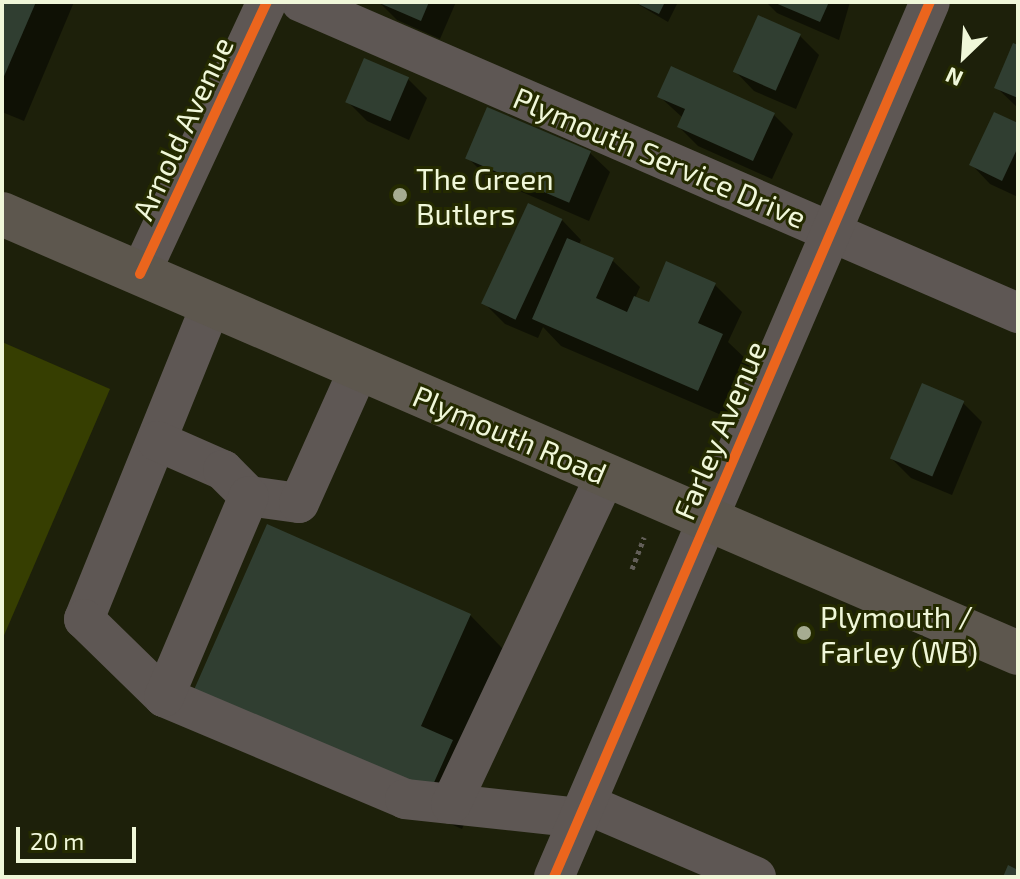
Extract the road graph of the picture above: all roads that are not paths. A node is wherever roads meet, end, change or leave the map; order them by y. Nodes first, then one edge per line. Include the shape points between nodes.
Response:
1 (267, 2) edge
2 (301, 2) edge
3 (930, 2) edge
4 (2, 214) edge
5 (831, 231) junction
6 (140, 274) junction
7 (211, 305) junction
8 (1018, 313) edge
9 (359, 369) junction
10 (157, 441) junction
11 (606, 475) junction
12 (249, 496) junction
13 (707, 520) junction
14 (1018, 653) edge
15 (164, 697) junction
16 (451, 804) junction
17 (582, 811) junction
18 (554, 877) edge
19 (756, 877) edge

1 - 6 street, Arnold Avenue
2 - 5 street, Plymouth Service Drive
3 - 5 street, Farley Avenue
4 - 6 main road, Plymouth Road
5 - 8 street, Plymouth Service Drive
5 - 13 street, Farley Avenue
6 - 7 main road, Plymouth Road
7 - 9 main road, Plymouth Road
7 - 10 street
9 - 11 main road, Plymouth Road
9 - 12 street via 299,503
10 - 12 street via 223,470
10 - 15 street via 84,619
11 - 13 main road, Plymouth Road
11 - 16 street
12 - 15 street
13 - 14 main road, Plymouth Road
13 - 17 street, Farley Avenue
15 - 16 street via 405,799
16 - 17 street
17 - 18 street, Farley Avenue
17 - 19 street

